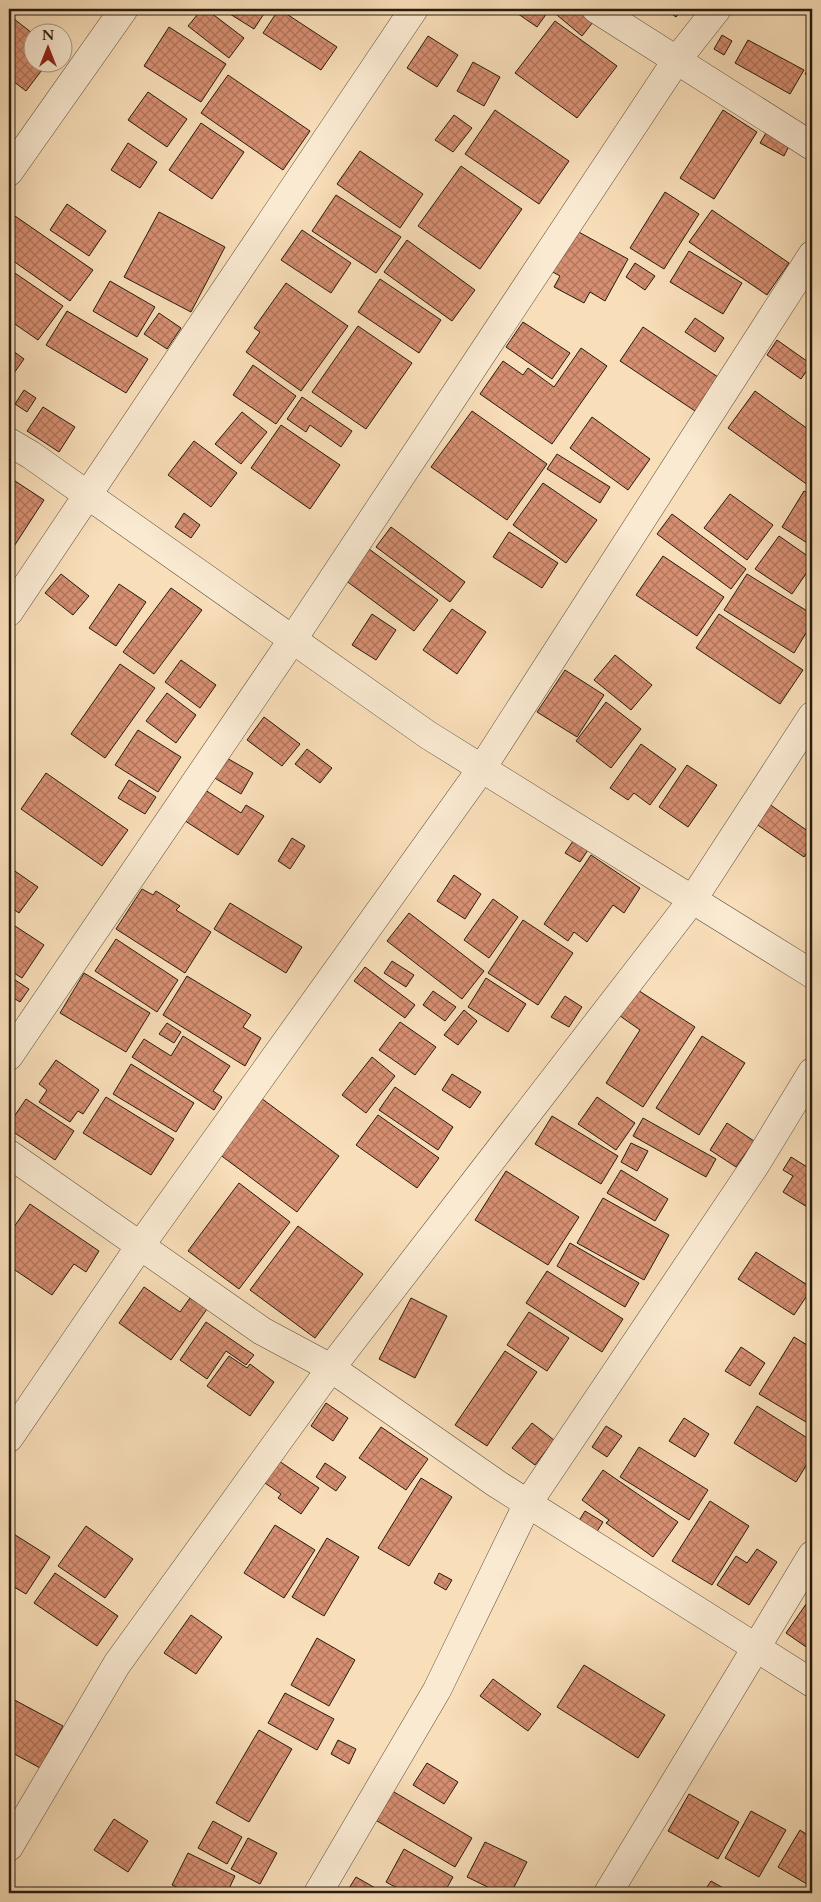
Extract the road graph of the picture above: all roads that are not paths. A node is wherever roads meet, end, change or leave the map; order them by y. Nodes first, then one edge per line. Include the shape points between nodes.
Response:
1 (124, 9) edge
2 (414, 9) edge
3 (596, 9) edge
4 (717, 9) edge
5 (676, 61) junction
6 (812, 146) edge
7 (9, 172) edge
8 (812, 255) edge
9 (9, 442) edge
10 (89, 496) junction
11 (9, 612) edge
12 (293, 639) junction
13 (812, 716) edge
14 (482, 768) junction
15 (693, 899) junction
16 (812, 974) edge
17 (9, 1056) edge
18 (812, 1072) edge
19 (9, 1154) edge
20 (140, 1246) junction
21 (330, 1368) junction
22 (9, 1438) edge
23 (528, 1503) junction
24 (812, 1555) edge
25 (756, 1647) junction
26 (812, 1683) edge
27 (9, 1848) edge
28 (318, 1893) edge
29 (608, 1893) edge

1 - 7 street
2 - 10 street
3 - 5 street
4 - 5 street
5 - 6 street
5 - 12 street
8 - 14 street
9 - 10 street
10 - 11 street
10 - 12 street
12 - 14 street via 428,735
12 - 17 street
13 - 15 street
14 - 15 street
14 - 20 street
15 - 16 street
15 - 21 street
18 - 23 street via 756,1164
19 - 20 street
20 - 21 street via 262,1331
20 - 22 street
21 - 23 street
21 - 27 street via 117,1664
23 - 25 street
23 - 28 street via 437,1690
24 - 25 street
25 - 26 street
25 - 29 street

